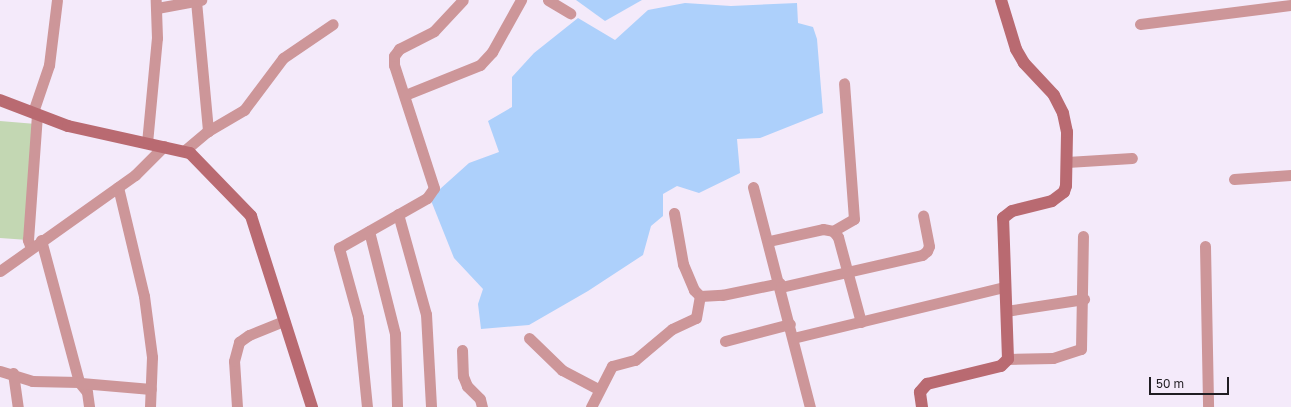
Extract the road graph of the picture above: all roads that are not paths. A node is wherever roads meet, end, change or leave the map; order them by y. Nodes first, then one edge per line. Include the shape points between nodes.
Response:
1 (57, 0) edge
2 (198, 0) edge
3 (463, 0) edge
4 (521, 0) edge
5 (548, 0) edge
6 (1001, 0) edge
7 (157, 4) edge
8 (1291, 5) edge
9 (570, 13) dead end
10 (333, 24) dead end
11 (1140, 24) dead end
12 (844, 83) dead end
13 (406, 95) junction
14 (0, 100) edge
15 (35, 113) junction
16 (208, 131) junction
17 (147, 143) junction
18 (164, 146) junction
19 (184, 151) junction
20 (1132, 158) dead end
21 (1067, 162) junction
22 (1291, 175) edge
23 (1234, 179) dead end
24 (118, 187) junction
25 (753, 187) dead end
26 (674, 213) dead end
27 (398, 214) junction
28 (923, 216) dead end
29 (369, 230) junction
30 (833, 231) junction
31 (1083, 236) dead end
32 (41, 240) junction
33 (769, 241) junction
34 (1205, 246) dead end
35 (31, 248) junction
36 (0, 271) edge
37 (848, 274) junction
38 (781, 285) junction
39 (1004, 287) junction
40 (700, 296) junction
41 (1084, 299) junction
42 (1006, 311) junction
43 (284, 320) junction
44 (861, 322) junction
45 (790, 324) junction
46 (529, 338) dead end
47 (793, 338) junction
48 (725, 340) dead end
49 (462, 350) dead end
50 (1008, 359) junction
51 (0, 371) edge
52 (13, 373) junction
53 (80, 382) junction
54 (152, 389) junction
55 (598, 390) junction
56 (18, 407) edge
57 (89, 407) edge
58 (150, 407) edge
59 (237, 407) edge
60 (312, 407) edge
61 (367, 407) edge
62 (397, 407) edge
63 (431, 407) edge
64 (482, 407) edge
65 (591, 407) edge
66 (810, 407) edge
67 (922, 407) edge
68 (1208, 407) edge

1 - 15 street via 49,65
2 - 7 street
2 - 16 street
3 - 13 street via 434,31 399,49 394,56
4 - 13 street via 492,52 480,65
5 - 9 street
6 - 21 street via 1016,49 1024,63 1054,95 1063,113
7 - 17 street via 157,38
8 - 11 street
10 - 16 street via 283,58 244,110
12 - 30 street via 854,219
13 - 27 street via 434,188 427,198
14 - 15 street
15 - 17 street via 68,126
15 - 35 street via 28,240
16 - 19 street
17 - 18 street
18 - 19 street
18 - 24 street
19 - 43 street via 190,153 251,216
20 - 21 street
21 - 39 street via 1064,192 1052,201 1012,211 1003,218
22 - 23 street
24 - 32 street
24 - 54 street via 144,296 152,357
25 - 33 street
26 - 40 street via 683,264 694,290
27 - 29 street
27 - 63 street via 426,314
28 - 37 street via 927,252
29 - 61 street via 343,244 339,252 358,317
29 - 62 street via 395,334
30 - 33 street via 823,229
30 - 37 street via 838,237
31 - 41 street
32 - 35 street
32 - 53 street
33 - 38 street
34 - 68 street
35 - 36 street
37 - 38 street
37 - 44 street
38 - 40 street
38 - 45 street
39 - 42 street
39 - 44 street
40 - 55 street via 696,318 672,329 634,360 612,366
41 - 42 street
41 - 50 street via 1081,349 1053,358
42 - 50 street
43 - 59 street via 239,342 234,361
43 - 60 street
44 - 47 street
45 - 47 street
45 - 48 street
46 - 55 street via 562,370
47 - 66 street
49 - 64 street via 463,376 467,386 480,399
50 - 67 street via 1001,366 927,384 920,392
51 - 52 street
52 - 53 street via 32,381
52 - 56 street
53 - 54 street
53 - 57 street via 87,392
54 - 58 street
55 - 65 street

